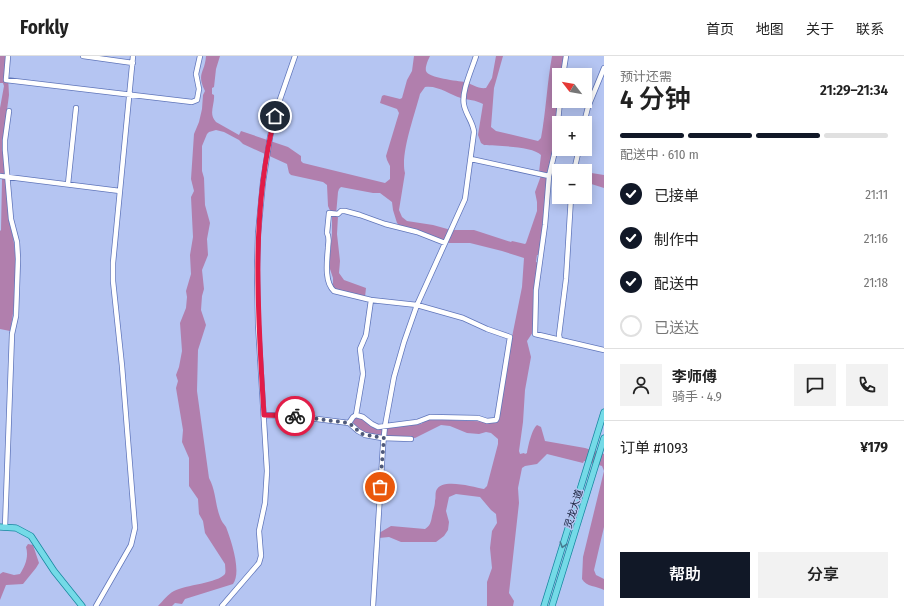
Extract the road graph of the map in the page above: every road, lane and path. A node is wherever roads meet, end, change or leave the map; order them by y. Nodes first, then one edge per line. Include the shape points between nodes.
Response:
1 (8, 56) edge
2 (82, 56) edge
3 (133, 56) edge
4 (200, 56) edge
5 (295, 56) edge
6 (476, 56) edge
7 (566, 56) edge
8 (133, 63) junction
9 (565, 68) edge
10 (604, 68) edge
11 (131, 95) junction
12 (76, 108) dead end
13 (559, 108) edge
14 (9, 111) dead end
15 (586, 116) edge
16 (2, 150) edge
17 (471, 159) junction
18 (548, 175) junction
19 (0, 176) edge
20 (8, 177) junction
21 (68, 184) junction
22 (120, 191) junction
23 (571, 204) edge
24 (445, 243) junction
25 (371, 300) junction
26 (418, 305) junction
27 (560, 340) junction
28 (604, 350) edge
29 (604, 412) edge
30 (264, 415) junction
31 (356, 415) junction
32 (349, 423) junction
33 (385, 426) junction
34 (384, 438) junction
35 (604, 438) edge
36 (411, 439) dead end
37 (2, 527) edge
38 (82, 606) edge
39 (96, 606) edge
40 (222, 606) edge
41 (373, 606) edge
42 (544, 606) edge
43 (552, 606) edge

1 - 11 street via 6,80
2 - 8 street
3 - 8 street
4 - 11 street via 196,74 199,90 197,100 192,102
5 - 30 street via 278,104 263,182 257,270
6 - 17 street via 463,99 473,129
7 - 9 street
8 - 11 street
10 - 15 street
11 - 22 street
12 - 21 street
13 - 18 street via 555,151
14 - 16 street
16 - 20 street
17 - 18 street
17 - 24 street via 465,199
18 - 27 street via 545,225 536,290 535,334
19 - 20 street
20 - 21 street
20 - 37 street via 11,219 18,259
21 - 22 street
22 - 39 street via 113,281 135,528 132,545
23 - 27 street
24 - 25 street via 345,211 338,214 329,213 329,285 334,291
24 - 26 street
25 - 26 street
25 - 31 street via 366,335 360,352 363,374
26 - 33 street via 398,362
26 - 33 street via 464,318 510,337 499,414 493,421 430,416 417,422
27 - 28 street
29 -> 42 main road, 灵龙大道
30 - 32 street
30 - 40 street via 267,479 259,531 260,560
31 - 32 street
31 - 33 street via 374,426
32 - 34 street via 362,434
33 - 34 street
34 - 36 street
34 - 41 street
35 - 43 main road, 灵龙大道
37 - 38 main road via 19,529 31,536 54,571

